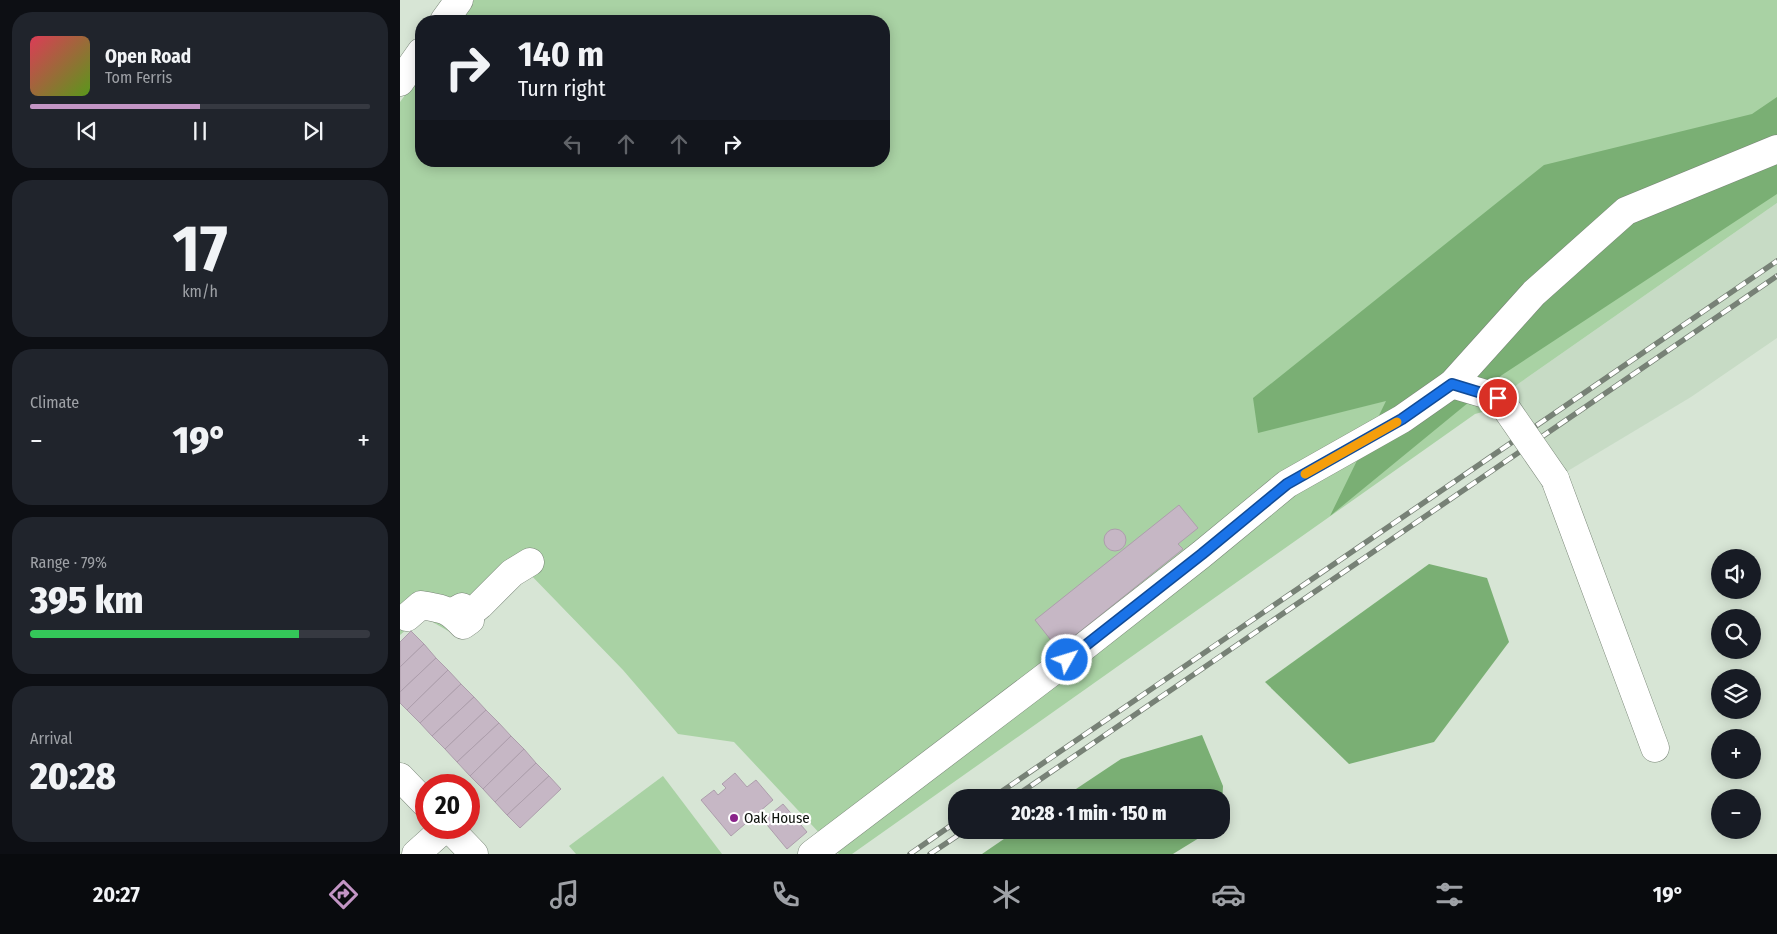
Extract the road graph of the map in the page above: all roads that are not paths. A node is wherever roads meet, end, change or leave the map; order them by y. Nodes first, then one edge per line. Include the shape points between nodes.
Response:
1 (459, 0) edge
2 (448, 15) edge
3 (415, 61) edge
4 (400, 82) edge
5 (1777, 149) edge
6 (1452, 384) junction
7 (519, 563) dead end
8 (408, 617) dead end
9 (1655, 748) dead end
10 (400, 777) edge
11 (415, 793) edge
12 (434, 839) edge
13 (458, 839) edge
14 (416, 854) edge
15 (474, 854) edge
16 (812, 854) edge

1 - 2 street
3 - 4 street
5 - 6 street via 1626,211 1534,293
6 - 9 street, bridge via 1498,398 1555,479
6 - 16 street via 1402,419 1287,484 1038,684
7 - 8 street via 480,605 461,611 421,605
10 - 11 street
12 - 14 street
13 - 15 street

